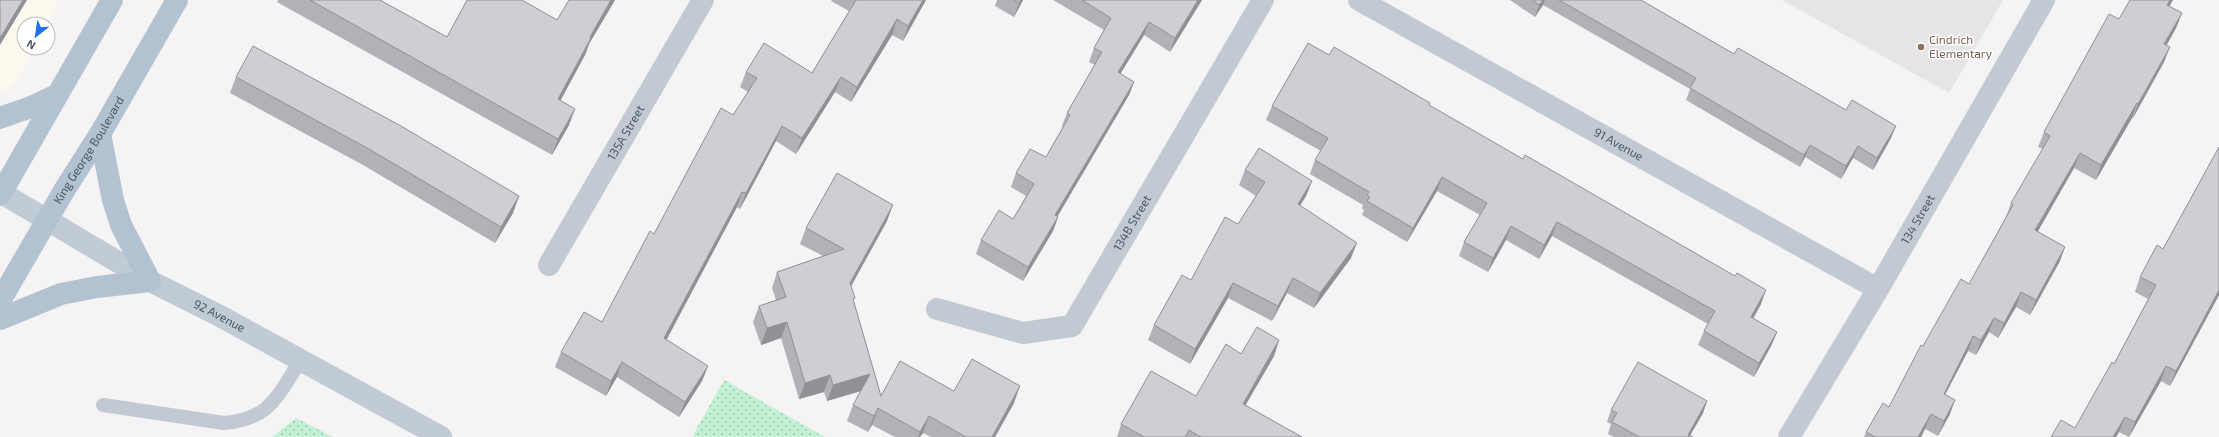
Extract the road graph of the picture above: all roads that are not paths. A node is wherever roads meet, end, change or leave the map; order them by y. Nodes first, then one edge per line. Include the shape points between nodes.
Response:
1 (112, 0) edge
2 (177, 0) edge
3 (703, 0) edge
4 (1263, 0) edge
5 (1359, 0) edge
6 (2044, 0) edge
7 (57, 95) junction
8 (0, 118) edge
9 (100, 134) junction
10 (0, 193) edge
11 (46, 220) junction
12 (549, 265) dead end
13 (150, 281) junction
14 (1878, 289) junction
15 (0, 301) edge
16 (937, 309) dead end
17 (0, 319) edge
18 (301, 360) junction
19 (103, 404) dead end
20 (441, 437) edge
21 (1789, 437) edge

1 - 7 main road
2 - 9 main road, King George Boulevard
3 - 12 street, 135A Street
4 - 16 street, 134B Street via 1072,326 1023,333
5 - 14 street, 91 Avenue
6 - 14 street, 134 Street
7 - 8 main road
7 - 10 main road
9 - 11 main road, King George Boulevard
9 - 13 main road via 121,225
10 - 11 main road, 92 Avenue
11 - 13 main road, 92 Avenue
11 - 15 main road, King George Boulevard
13 - 17 main road via 61,294
13 - 18 main road, 92 Avenue
14 - 21 street, 134 Street
18 - 19 lane via 264,412 241,422 224,424
18 - 20 main road, 92 Avenue

